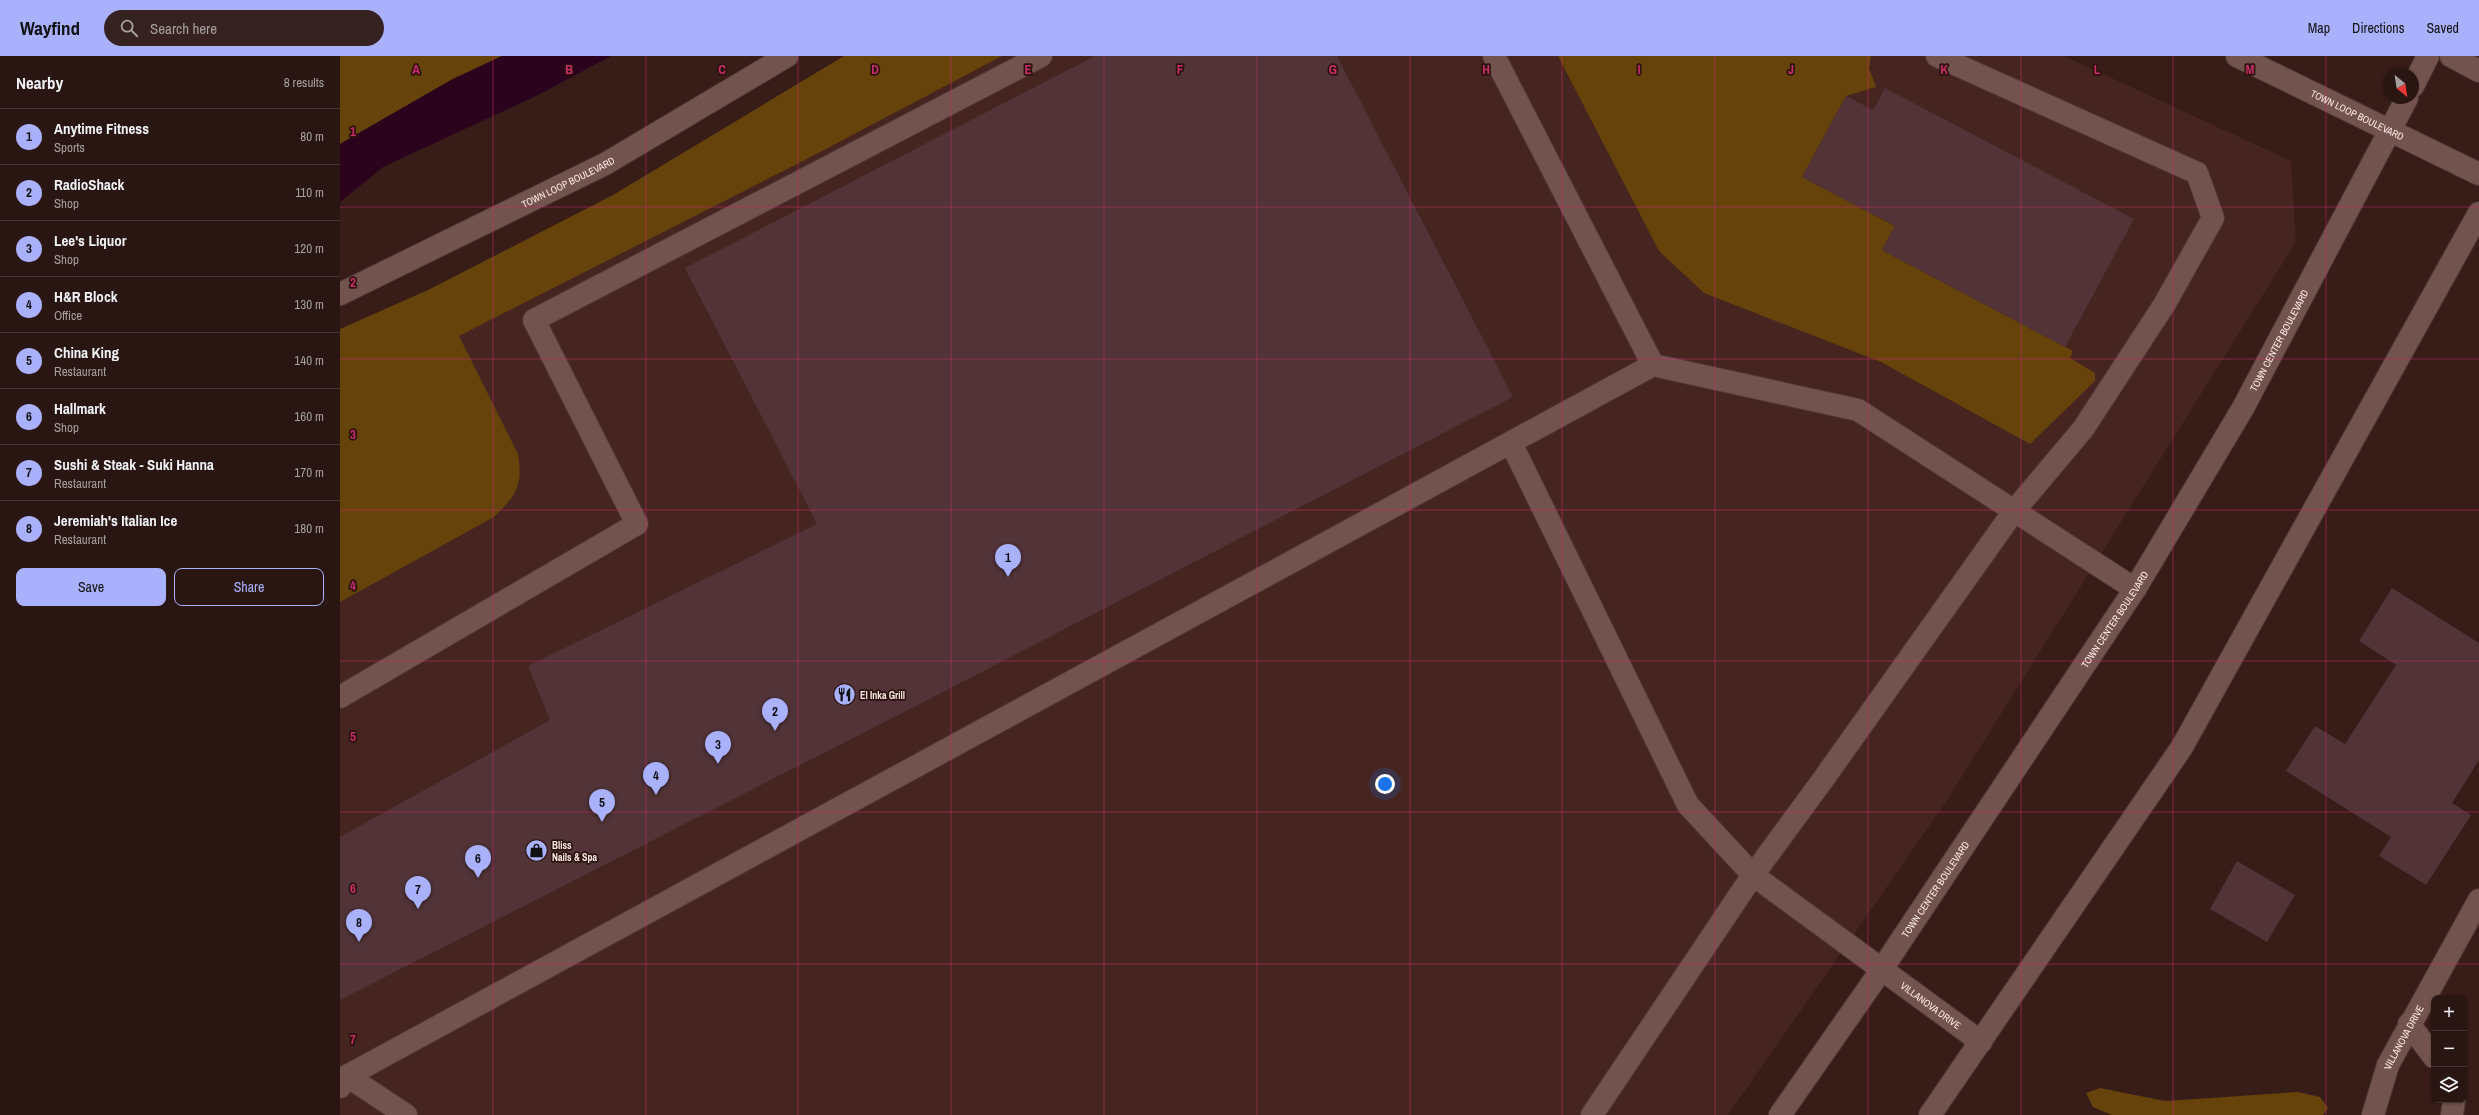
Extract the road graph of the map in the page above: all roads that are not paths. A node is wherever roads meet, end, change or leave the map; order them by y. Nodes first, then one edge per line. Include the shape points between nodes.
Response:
1 (787, 56) edge
2 (1041, 56) edge
3 (1494, 56) edge
4 (1937, 56) edge
5 (2237, 56) edge
6 (2428, 56) edge
7 (2452, 56) edge
8 (2479, 71) edge
9 (2419, 74) edge
10 (2404, 104) edge
11 (2392, 130) junction
12 (2479, 174) edge
13 (2479, 213) edge
14 (340, 294) edge
15 (1653, 365) junction
16 (1511, 442) junction
17 (2014, 511) junction
18 (2135, 589) junction
19 (340, 697) edge
20 (1753, 875) junction
21 (2479, 900) edge
22 (1882, 968) junction
23 (2409, 1024) junction
24 (1981, 1042) junction
25 (2431, 1053) edge
26 (344, 1081) edge
27 (2454, 1103) edge
28 (406, 1115) edge
29 (1592, 1115) edge
30 (1780, 1115) edge
31 (1930, 1115) edge
32 (2373, 1115) edge
33 (2452, 1115) edge

1 - 14 street, TOWN LOOP BOULEVARD via 605,164
2 - 19 street via 534,320 637,524
3 - 15 street
4 - 17 street via 2197,173 2213,218 2164,305 2083,429
5 - 11 street, TOWN LOOP BOULEVARD
6 - 9 street
7 - 8 street
10 - 11 street, TOWN CENTER BOULEVARD
11 - 12 street, TOWN LOOP BOULEVARD
11 - 18 street, TOWN CENTER BOULEVARD via 2243,408
13 - 24 street via 2182,747
15 - 16 street
15 - 17 street via 1858,410
16 - 20 street, VILLANOVA DRIVE via 1688,805
16 - 26 street
17 - 18 street
17 - 20 street
18 - 22 street, TOWN CENTER BOULEVARD
20 - 22 street, VILLANOVA DRIVE
20 - 29 street
21 - 23 street, VILLANOVA DRIVE
22 - 24 street, VILLANOVA DRIVE
22 - 30 street, TOWN CENTER BOULEVARD
23 - 25 street
23 - 32 street, VILLANOVA DRIVE via 2388,1065
24 - 31 street
26 - 28 street
27 - 33 street

